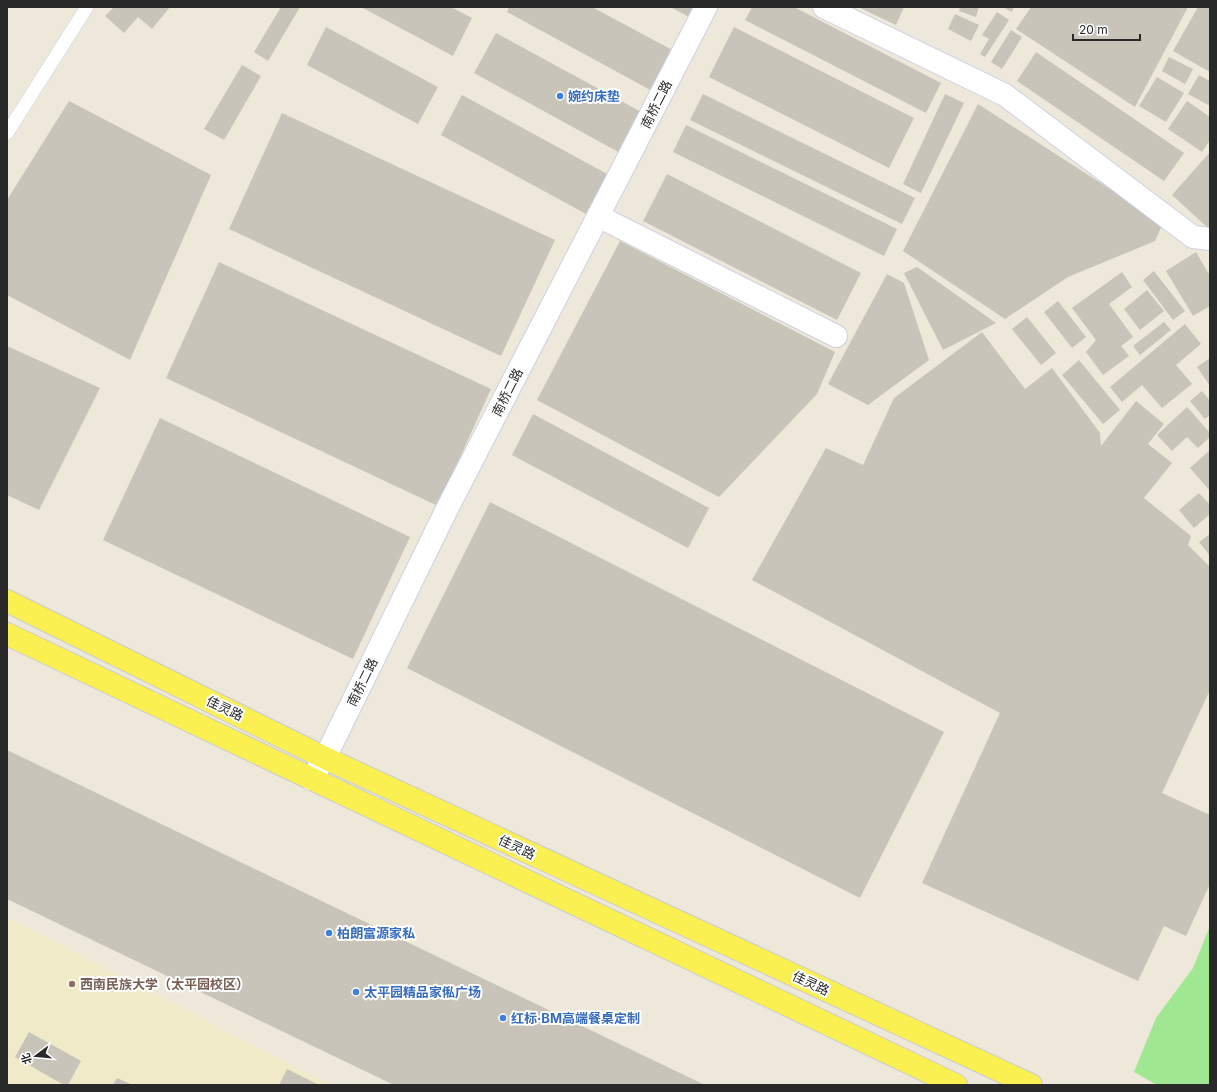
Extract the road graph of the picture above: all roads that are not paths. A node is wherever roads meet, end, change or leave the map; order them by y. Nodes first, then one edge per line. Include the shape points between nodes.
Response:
1 (87, 7) edge
2 (706, 7) edge
3 (824, 7) edge
4 (7, 133) edge
5 (598, 216) junction
6 (1210, 238) edge
7 (836, 336) dead end
8 (7, 601) edge
9 (7, 634) edge
10 (325, 758) junction
11 (311, 779) junction
12 (956, 1085) edge
13 (1031, 1085) edge

1 - 4 lane
2 - 5 street, 南桥二路
3 - 6 street via 1005,95 1193,237
5 - 7 street
5 - 10 street, 南桥二路 via 448,507
8 - 10 main road, 佳灵路
9 - 11 main road, 佳灵路
10 - 11 street, 南桥二路
10 - 13 main road, 佳灵路
11 - 12 main road, 佳灵路

